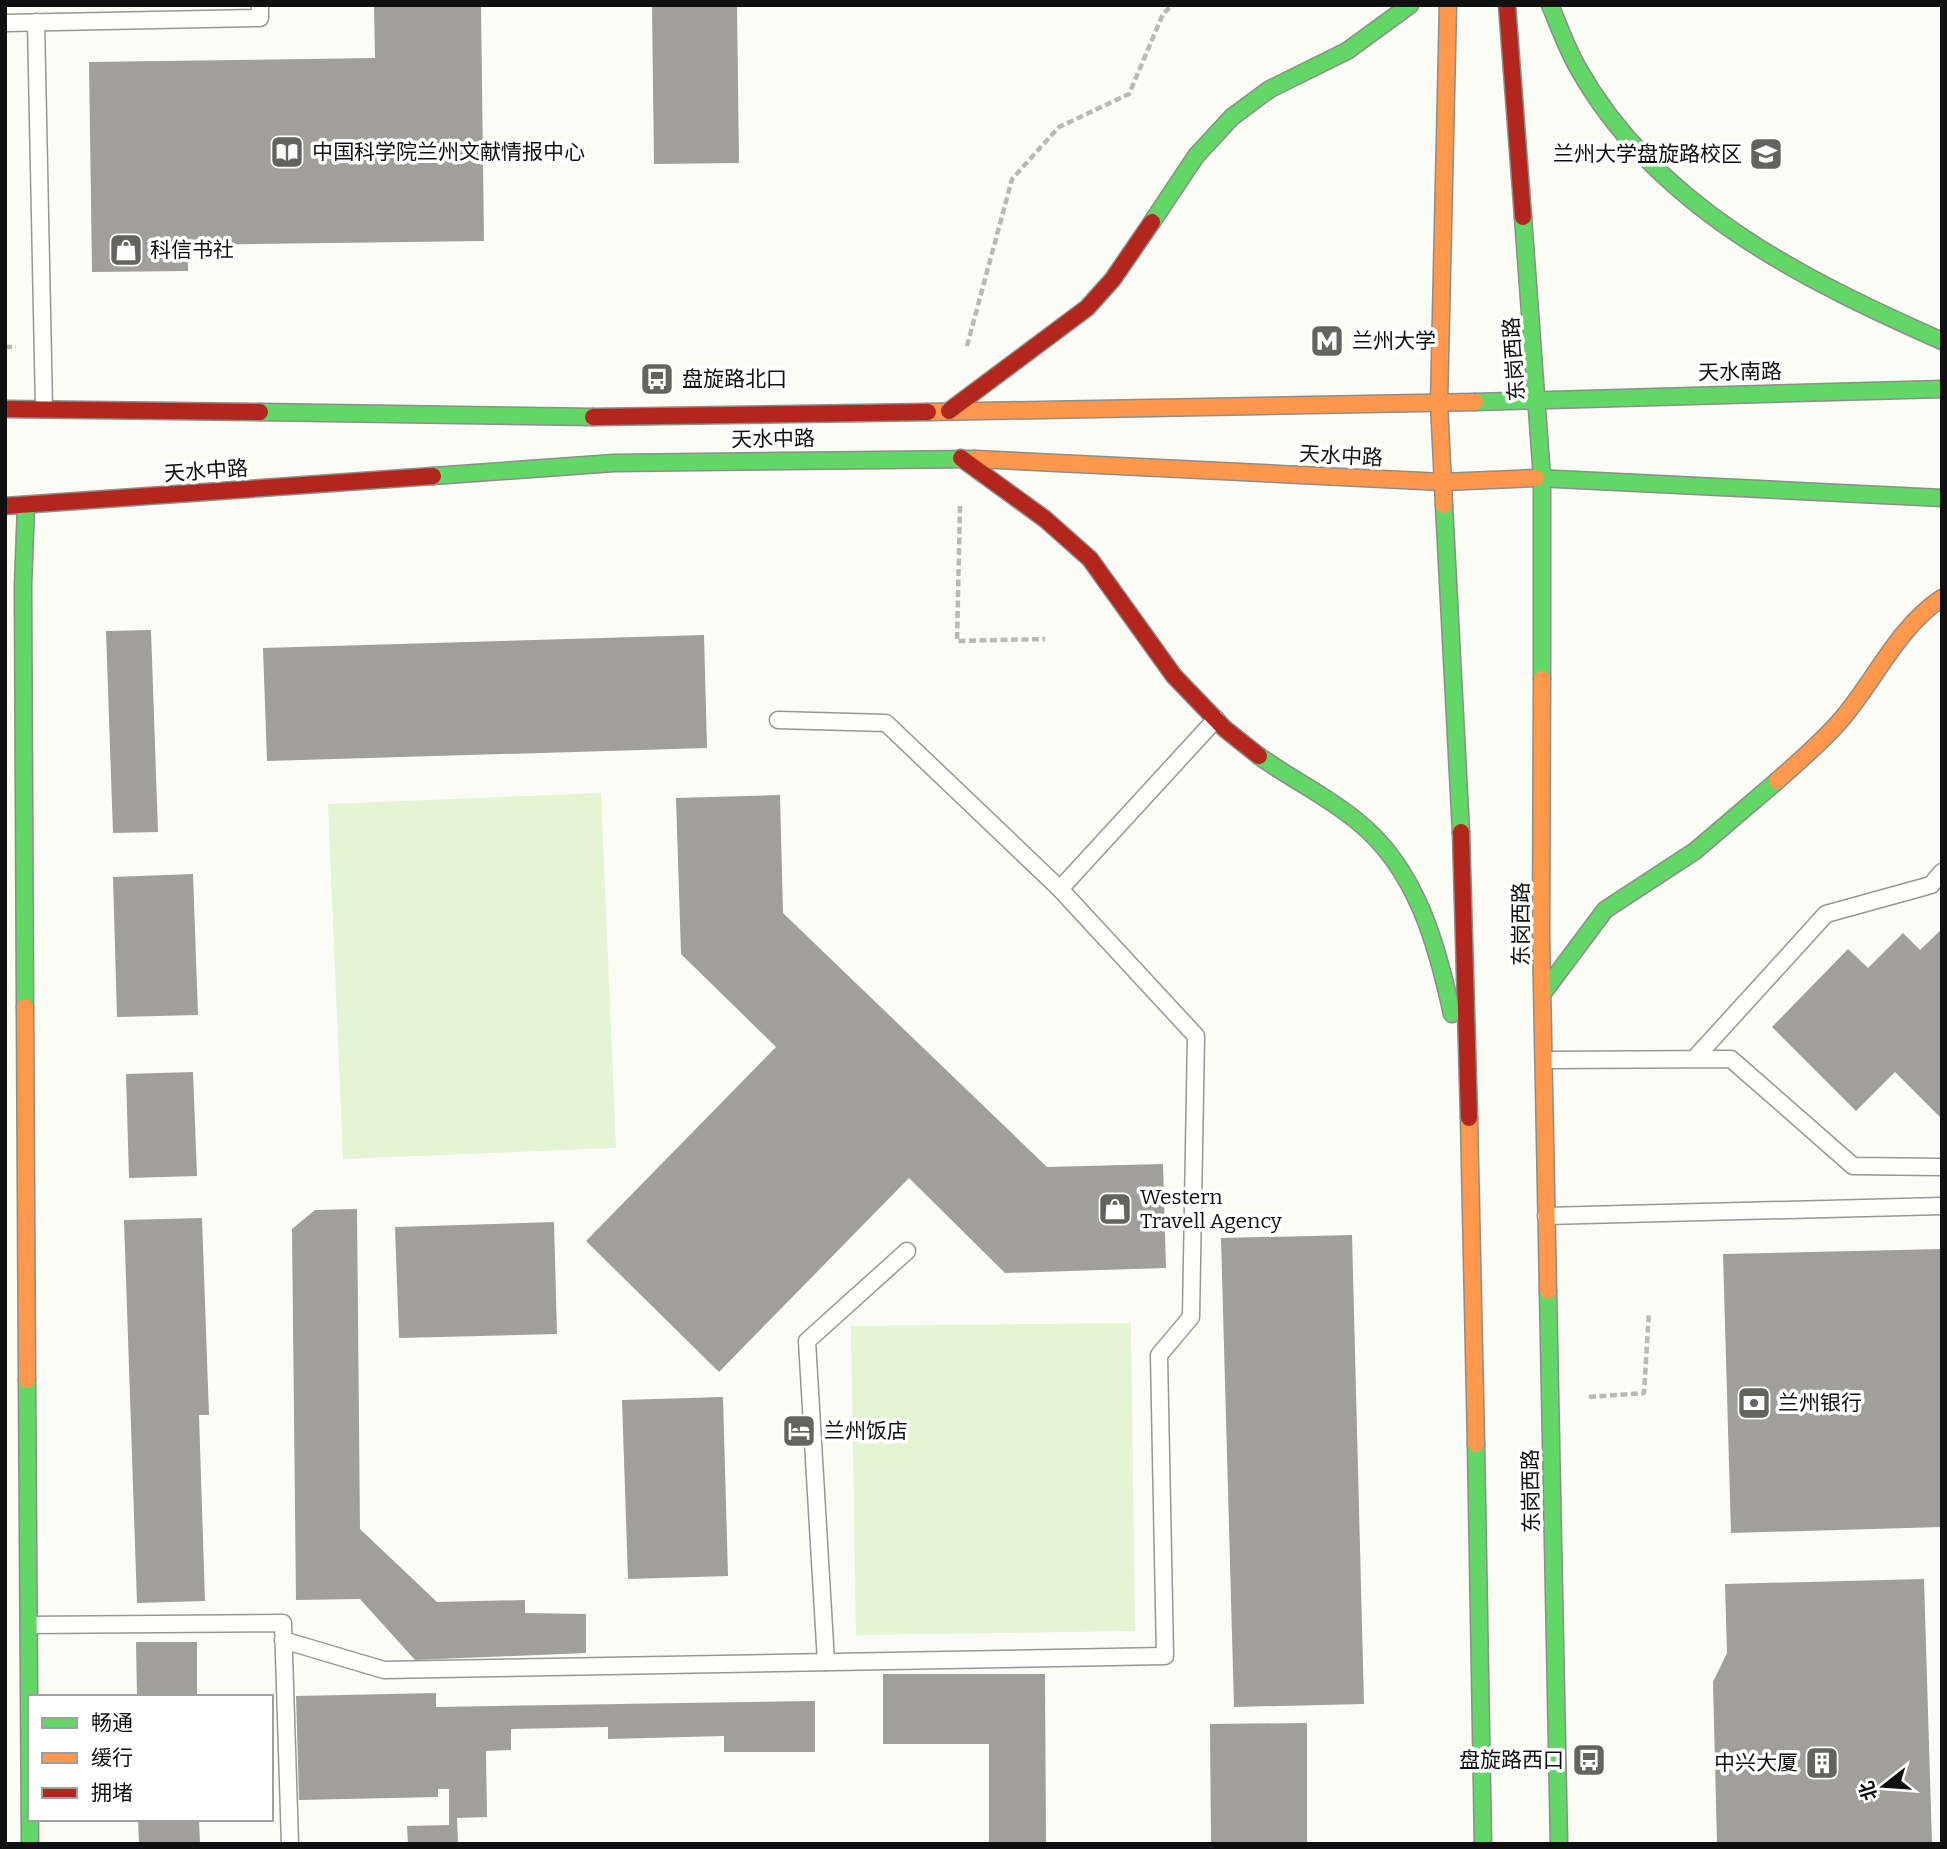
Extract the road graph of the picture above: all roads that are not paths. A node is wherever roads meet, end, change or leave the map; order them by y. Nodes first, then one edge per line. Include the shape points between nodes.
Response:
1 (260, 5) edge
2 (1410, 5) edge
3 (1448, 5) edge
4 (1507, 5) edge
5 (1550, 5) edge
6 (36, 22) junction
7 (5, 23) edge
8 (1942, 341) edge
9 (1942, 389) edge
10 (1539, 398) junction
11 (1439, 403) junction
12 (44, 408) junction
13 (5, 409) edge
14 (949, 411) junction
15 (961, 457) junction
16 (1542, 478) junction
17 (1443, 482) junction
18 (1942, 498) edge
19 (26, 505) junction
20 (5, 506) edge
21 (1942, 598) edge
22 (1216, 719) junction
23 (778, 720) dead end
24 (1942, 872) edge
25 (1060, 889) junction
26 (1543, 993) junction
27 (1695, 1058) junction
28 (1544, 1060) junction
29 (1470, 1154) junction
30 (1942, 1167) edge
31 (5, 1168) edge
32 (27, 1168) junction
33 (1942, 1206) edge
34 (1546, 1216) junction
35 (907, 1251) dead end
36 (5, 1443) edge
37 (28, 1443) junction
38 (29, 1625) junction
39 (284, 1640) junction
40 (826, 1662) junction
41 (23, 1736) edge
42 (28, 1813) edge
43 (29, 1821) edge
44 (30, 1844) edge
45 (290, 1844) edge
46 (1483, 1844) edge
47 (1559, 1844) edge

1 - 6 lane via 260,18
2 - 14 main road via 1348,51 1270,89 1232,117 1196,156 1113,279 1087,308
3 - 11 main road
4 - 10 main road, 东岗西路
5 - 8 main road via 1578,71 1609,120 1690,200 1740,239 1795,271 1865,309
6 - 7 lane
6 - 12 lane
9 - 10 main road, 天水南路
10 - 11 main road, 天水中路
10 - 16 main road, 东岗西路
11 - 14 main road, 天水中路
11 - 17 main road
12 - 13 main road, 天水中路
12 - 14 main road, 天水中路 via 612,417
15 - 17 main road, 天水中路
15 - 19 main road, 天水中路 via 614,463
15 - 22 main road via 1088,557 1181,683
16 - 17 main road, 天水中路
16 - 18 main road
16 - 26 main road, 东岗西路
17 - 29 main road via 1466,931
19 - 20 main road, 天水中路
19 - 32 main road
21 - 26 main road via 1914,621 1840,721 1695,851 1605,910
22 - 25 lane
22 - 29 main road via 1246,748 1347,813 1375,837 1401,871 1444,974 1464,1083
23 - 25 lane via 886,723
24 - 27 lane via 1931,885 1826,914
25 - 40 lane via 1196,1037 1191,1317 1159,1355 1165,1656
26 - 28 main road, 东岗西路
27 - 28 lane
27 - 30 lane via 1731,1059 1853,1167
28 - 34 main road, 东岗西路
29 - 46 main road
31 - 32 lane
32 - 37 main road
33 - 34 lane
34 - 47 main road, 东岗西路
35 - 40 lane via 807,1341
36 - 37 lane
37 - 38 main road
38 - 39 lane via 283,1623
38 - 41 main road
39 - 40 lane via 384,1670
39 - 45 lane
41 - 42 main road
43 - 44 main road

